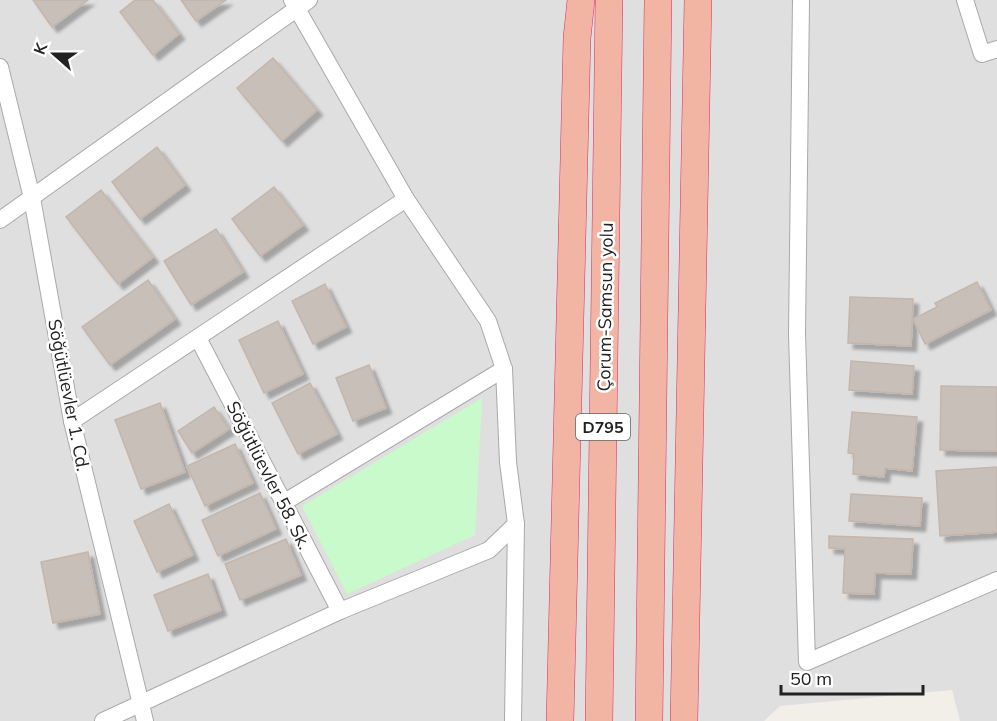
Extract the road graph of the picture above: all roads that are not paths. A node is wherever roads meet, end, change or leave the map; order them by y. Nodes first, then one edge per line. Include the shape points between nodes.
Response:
1 (581, 0) edge
2 (609, 0) edge
3 (658, 0) edge
4 (698, 0) edge
5 (801, 0) edge
6 (965, 0) edge
7 (299, 3) edge
8 (997, 49) edge
9 (0, 67) edge
10 (32, 198) junction
11 (406, 199) junction
12 (0, 220) edge
13 (198, 338) junction
14 (504, 369) junction
15 (72, 421) junction
16 (283, 503) junction
17 (516, 524) junction
18 (997, 580) edge
19 (340, 611) junction
20 (141, 703) junction
21 (103, 721) edge
22 (145, 721) edge
23 (513, 721) edge
24 (560, 721) edge
25 (599, 721) edge
26 (649, 721) edge
27 (684, 721) edge

1 - 24 highway
2 - 25 highway, Çorum-Samsun yolu / D795
3 - 26 highway, D795
4 - 27 highway
5 - 18 street via 797,334 807,662
6 - 8 street via 982,54
7 - 10 street
7 - 11 street
9 - 10 street, Söğütlüevler 1. Cd.
10 - 12 street
10 - 15 street, Söğütlüevler 1. Cd.
11 - 13 street
11 - 14 street via 488,321
13 - 15 street
13 - 16 street, Söğütlüevler 58. Sk.
14 - 16 street
14 - 17 street via 508,462
15 - 20 street, Söğütlüevler 1. Cd.
16 - 19 street, Söğütlüevler 58. Sk.
17 - 19 street via 489,550
17 - 23 street
19 - 20 street
20 - 21 street
20 - 22 street, Söğütlüevler 1. Cd.

